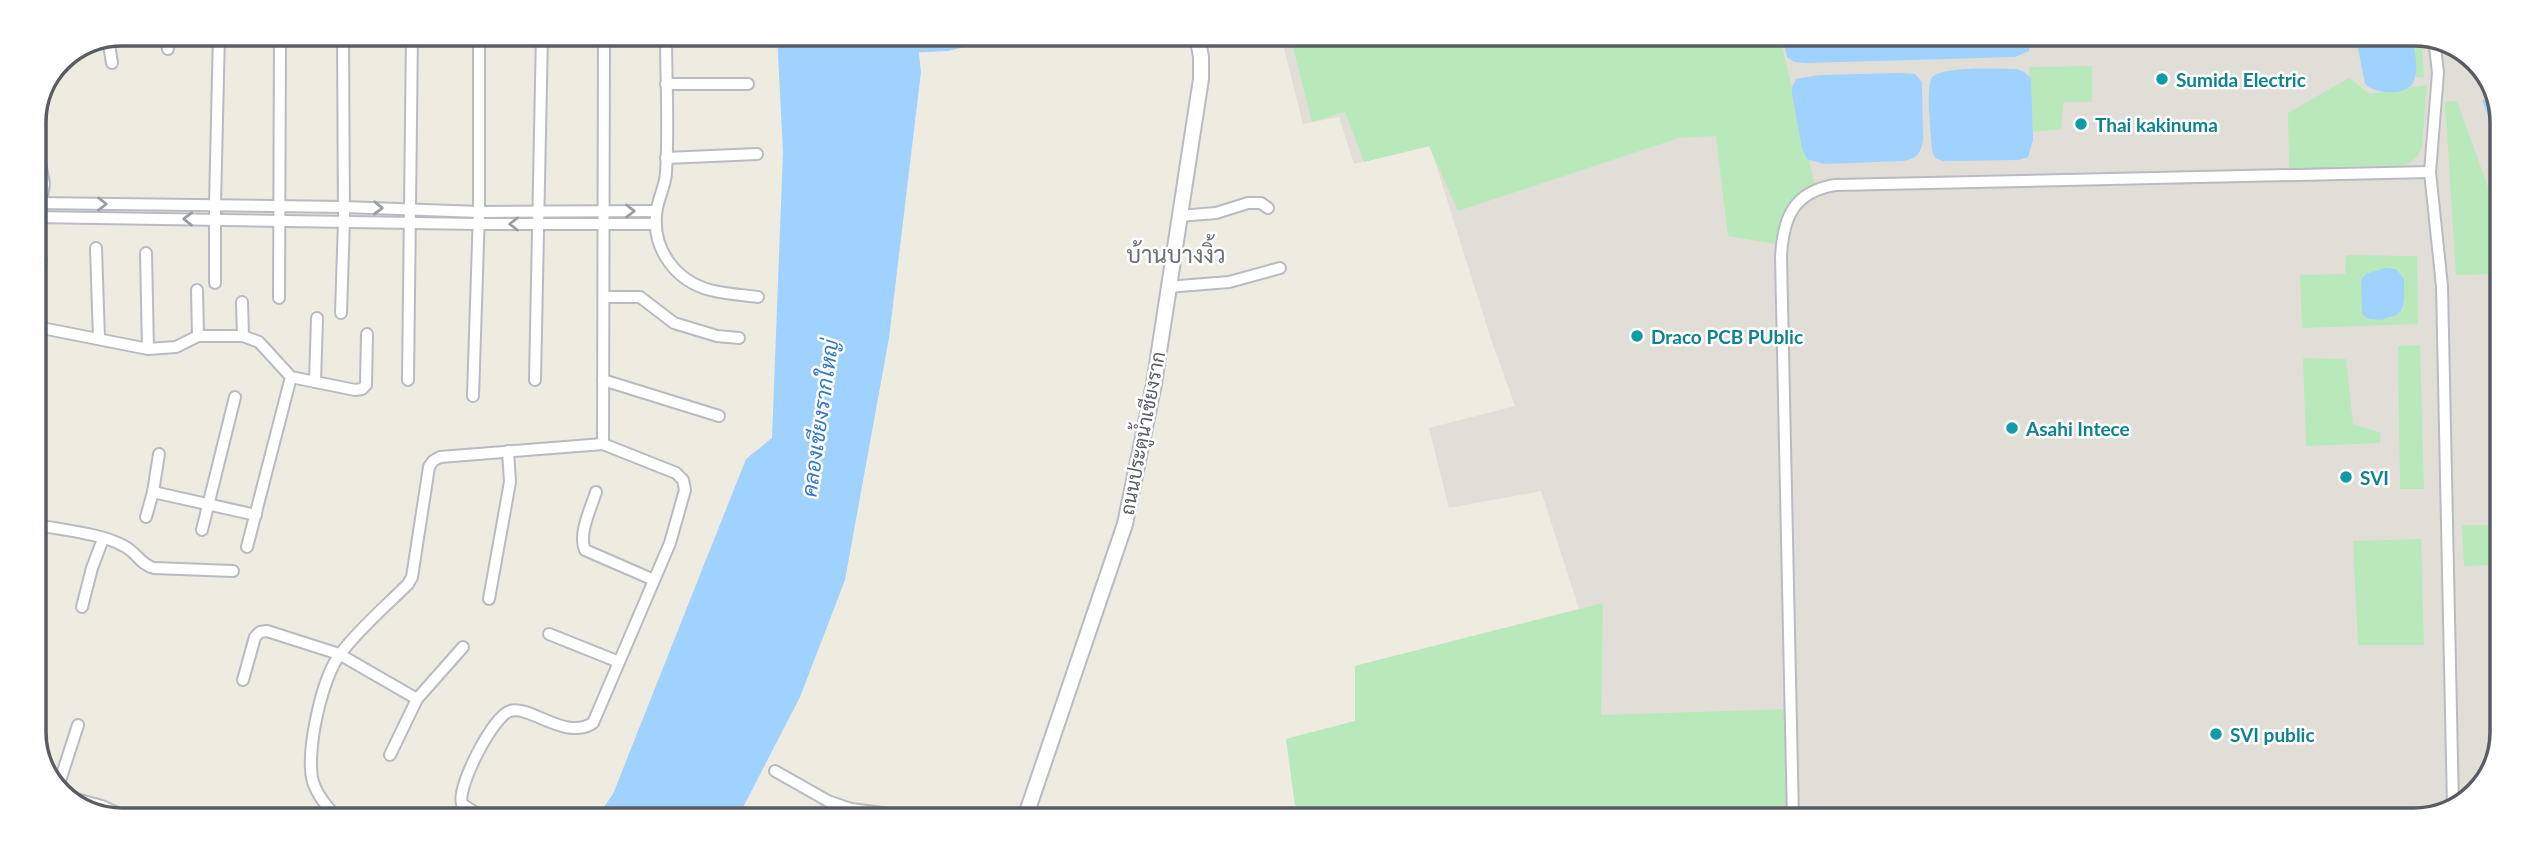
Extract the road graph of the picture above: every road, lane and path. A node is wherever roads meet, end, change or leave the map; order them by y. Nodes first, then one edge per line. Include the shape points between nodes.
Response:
1 (167, 45) edge
2 (219, 45) edge
3 (280, 45) edge
4 (343, 45) edge
5 (412, 45) edge
6 (479, 45) edge
7 (542, 45) edge
8 (604, 45) edge
9 (666, 45) edge
10 (1199, 45) edge
11 (109, 47) edge
12 (2436, 49) edge
13 (168, 50) dead end
14 (112, 63) dead end
15 (666, 84) junction
16 (748, 84) dead end
17 (757, 154) dead end
18 (666, 158) junction
19 (2430, 172) junction
20 (45, 203) edge
21 (215, 205) junction
22 (280, 206) junction
23 (344, 207) junction
24 (1268, 208) dead end
25 (411, 209) junction
26 (539, 211) junction
27 (604, 211) junction
28 (656, 211) junction
29 (479, 212) junction
30 (1178, 216) junction
31 (45, 217) edge
32 (215, 219) junction
33 (280, 220) junction
34 (344, 221) junction
35 (411, 223) junction
36 (478, 224) junction
37 (539, 224) junction
38 (604, 224) junction
39 (655, 224) junction
40 (96, 248) dead end
41 (146, 253) dead end
42 (1280, 268) dead end
43 (215, 284) dead end
44 (1167, 287) junction
45 (197, 290) dead end
46 (604, 297) junction
47 (758, 297) dead end
48 (279, 298) dead end
49 (242, 302) dead end
50 (341, 313) dead end
51 (317, 318) dead end
52 (45, 326) edge
53 (47, 329) joint
54 (367, 334) dead end
55 (198, 336) junction
56 (243, 336) junction
57 (739, 338) dead end
58 (99, 339) junction
59 (148, 349) junction
60 (291, 377) junction
61 (408, 380) dead end
62 (535, 380) dead end
63 (315, 382) junction
64 (603, 385) junction
65 (473, 396) dead end
66 (235, 397) dead end
67 (719, 415) dead end
68 (603, 444) junction
69 (508, 452) junction
70 (159, 454) dead end
71 (153, 492) junction
72 (596, 492) dead end
73 (208, 503) junction
74 (256, 515) junction
75 (146, 517) dead end
76 (46, 527) edge
77 (202, 530) dead end
78 (103, 539) junction
79 (247, 547) dead end
80 (233, 571) dead end
81 (654, 580) junction
82 (489, 600) dead end
83 (82, 607) dead end
84 (549, 634) dead end
85 (463, 647) dead end
86 (344, 657) junction
87 (619, 662) junction
88 (243, 680) dead end
89 (417, 699) junction
90 (78, 726) dead end
91 (390, 755) dead end
92 (775, 771) dead end
93 (61, 779) edge
94 (2453, 797) edge
95 (99, 805) edge
96 (103, 806) edge
97 (328, 808) edge
98 (468, 808) edge
99 (848, 808) edge
100 (1028, 808) edge
101 (1793, 808) edge

1 - 13 street
2 - 21 street
3 - 22 street
4 - 23 street
5 - 25 street
6 - 29 street
7 - 26 street
8 - 27 street
9 - 15 street
10 - 30 street, ถนนประตูน้ำเชียงราก via 1201,79
11 - 14 street
12 - 19 street via 2438,73
15 - 16 street
15 - 18 street
17 - 18 street
18 - 28 street via 665,183
19 - 94 street via 2442,286
19 - 101 street via 1835,186 1814,190 1797,203 1784,230 1781,257
20 -> 21 street
21 - 22 street
21 - 32 street
22 - 23 street
22 - 33 street
23 -> 25 street
23 - 34 street
24 - 30 street via 1248,202 1216,213
25 - 29 street
25 - 35 street
26 - 27 street
26 - 29 street
26 - 37 street
27 -> 28 street
27 - 38 street
28 - 39 street
29 - 36 street
30 - 44 street, ถนนประตูน้ำเชียงราก
32 -> 31 street
32 - 33 street
32 - 43 street
33 - 34 street
33 - 48 street
34 - 35 street
34 - 50 street
35 - 36 street
35 - 61 street
37 -> 36 street
36 - 65 street
37 - 38 street
37 - 62 street
38 - 39 street
38 - 46 street
39 - 47 street via 660,249 672,267 690,281 709,290
40 - 58 street
41 - 59 street
42 - 44 street via 1229,282
44 - 100 street, ถนนประตูน้ำเชียงราก via 1154,384 1125,524
45 - 55 street
46 - 57 street via 640,297 674,323 717,337
46 - 64 street
49 - 56 street
51 - 63 street
52 - 53 street
53 - 58 street
54 - 63 street via 366,385 362,389
55 - 56 street
55 - 59 street via 176,347
56 - 60 street via 258,342
58 - 59 street
60 - 63 street
60 - 74 street
64 - 67 street
64 - 68 street
66 - 73 street
68 - 69 street
68 - 81 street via 676,473 683,480 685,490 670,543
69 - 82 street via 510,482
69 - 86 street via 433,461 412,577
70 - 71 street
71 - 73 street
71 - 75 street
72 - 81 street via 583,536 585,550
73 - 74 street
73 - 77 street
74 - 79 street
76 - 78 street
78 - 80 street via 126,547 154,568
78 - 83 street
81 - 87 street
84 - 87 street
85 - 89 street
86 - 88 street via 260,632
86 - 89 street
86 - 97 street via 319,706 311,747 313,781
87 - 98 street via 593,723 584,729 515,710 503,714 475,756 461,791 462,804
89 - 91 street
90 - 93 street
92 - 99 street
95 - 96 street

